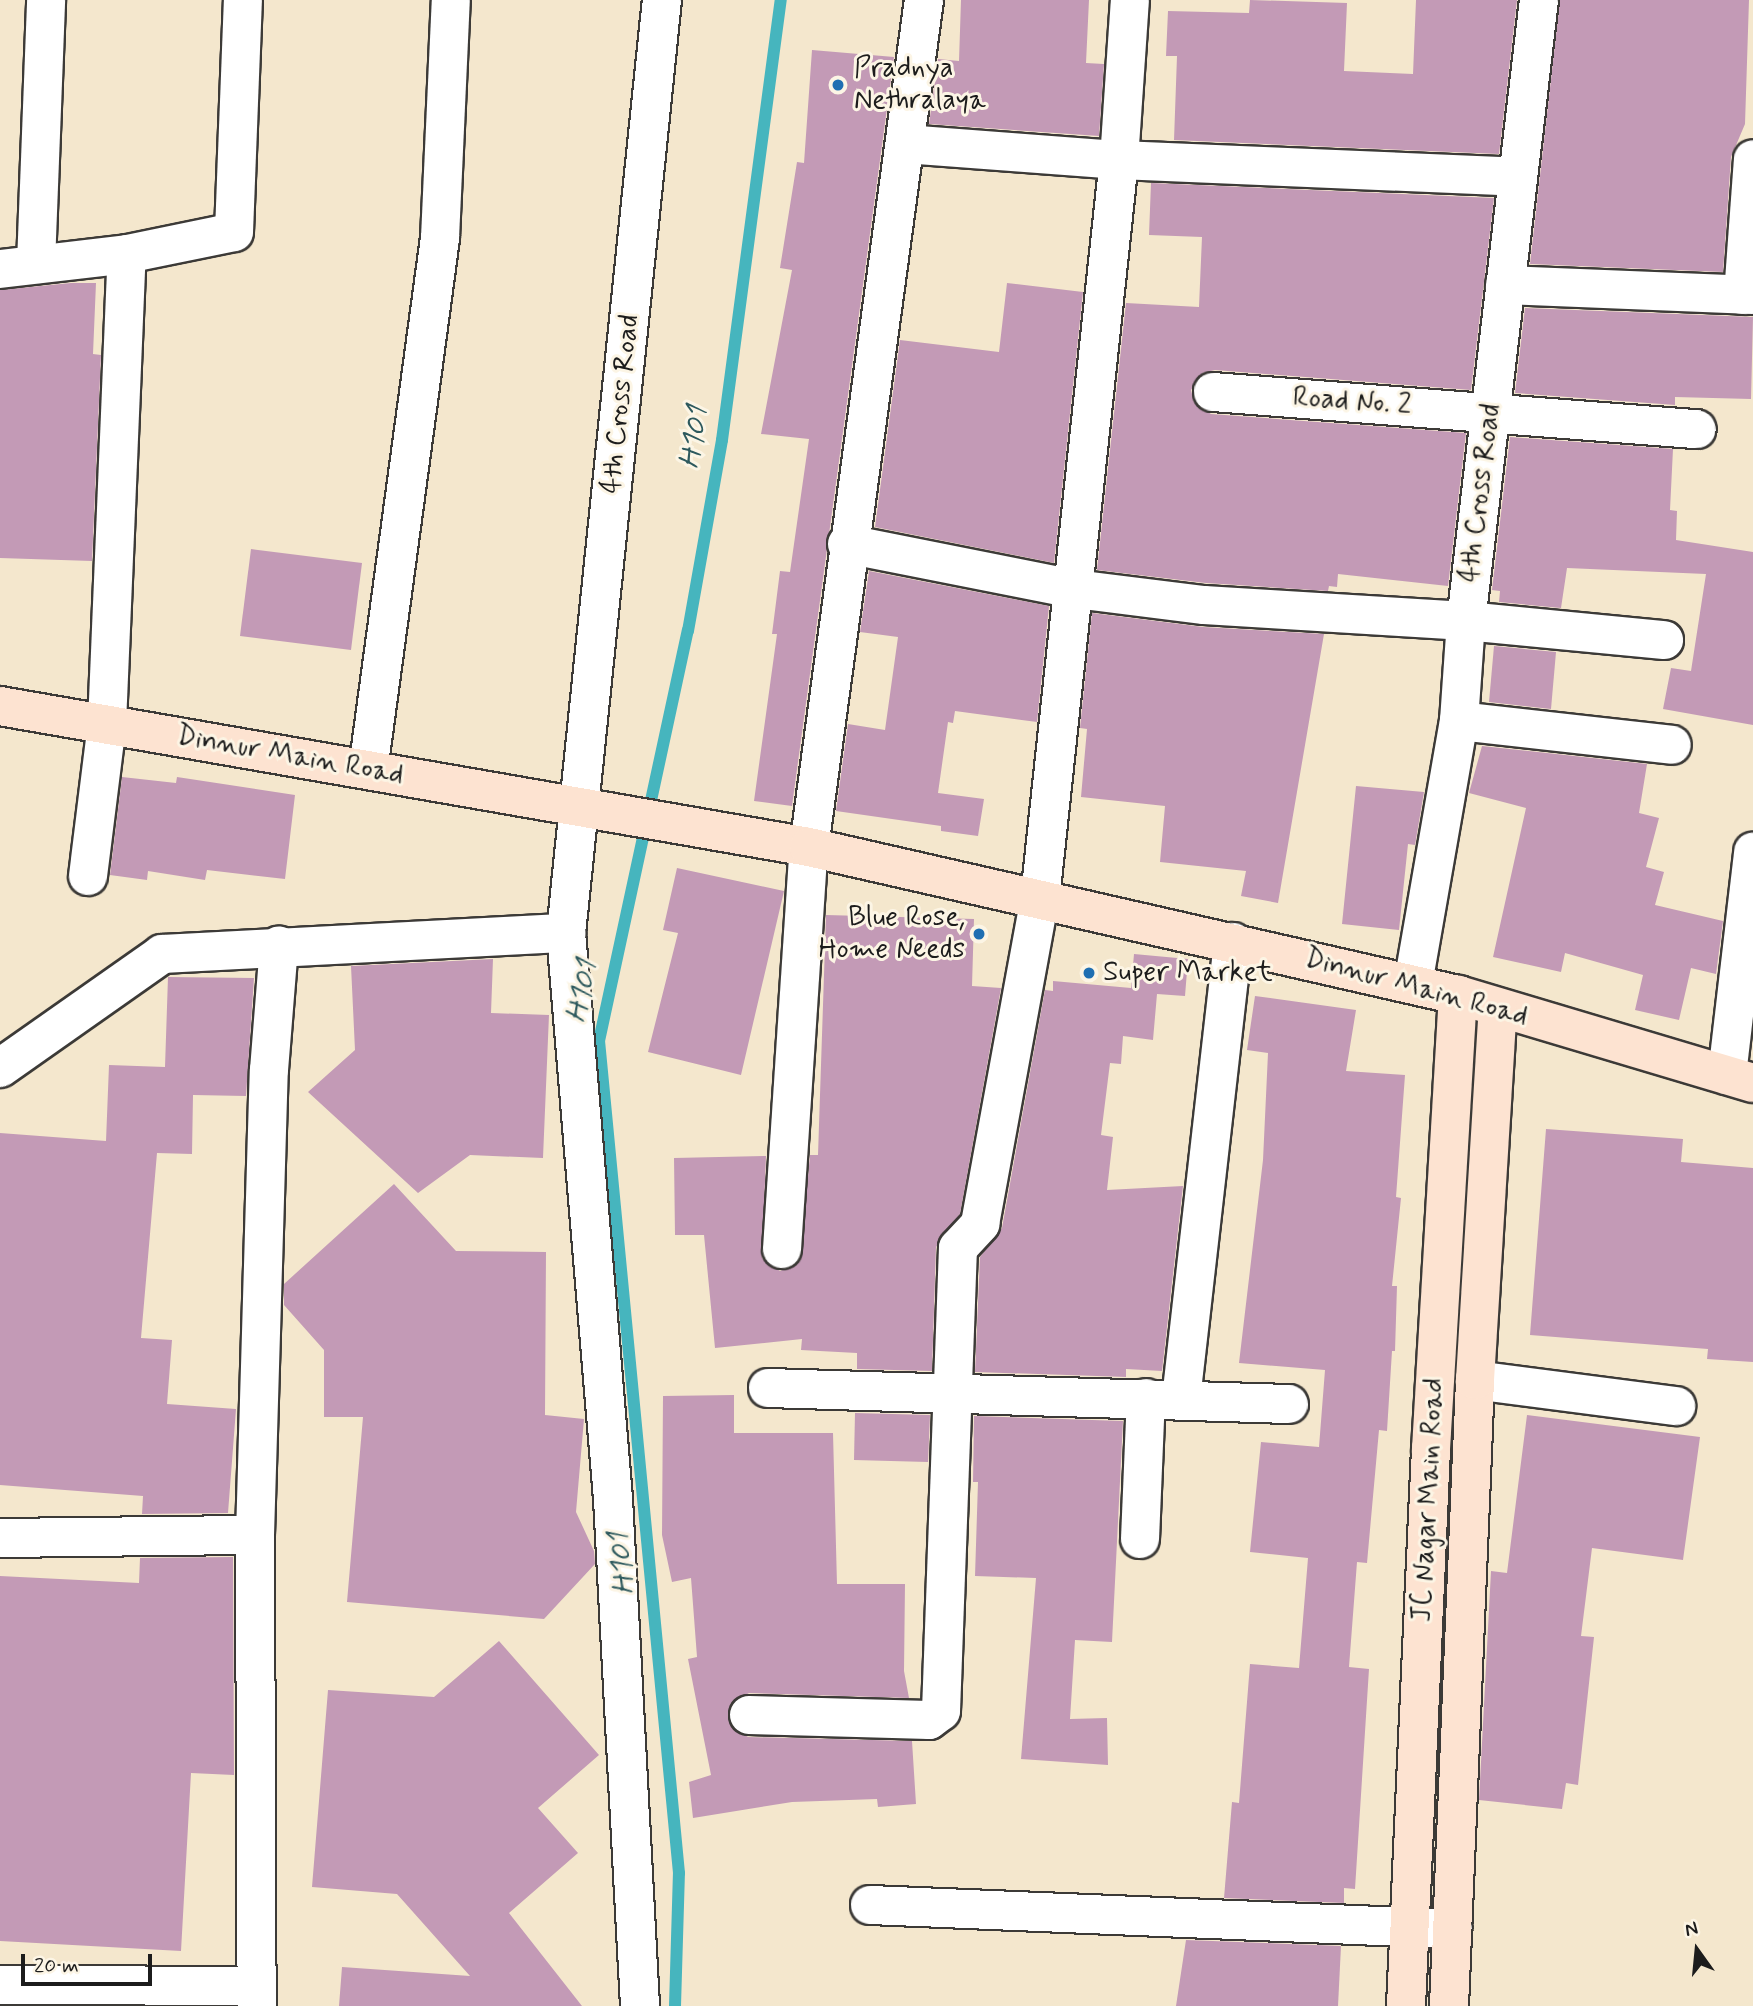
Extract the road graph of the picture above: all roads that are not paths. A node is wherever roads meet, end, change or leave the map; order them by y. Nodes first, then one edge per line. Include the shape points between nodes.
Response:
1 (46, 0) edge
2 (243, 0) edge
3 (451, 0) edge
4 (662, 0) edge
5 (924, 0) edge
6 (1130, 0) edge
7 (1539, 0) edge
8 (905, 144) junction
9 (1753, 159) edge
10 (1119, 160) junction
11 (1518, 177) junction
12 (127, 254) junction
13 (18, 266) edge
14 (1505, 285) junction
15 (1748, 295) edge
16 (1213, 392) dead end
17 (1490, 412) junction
18 (1696, 429) dead end
19 (848, 544) junction
20 (1075, 589) junction
21 (1466, 621) junction
22 (1664, 640) dead end
23 (0, 706) edge
24 (1459, 721) junction
25 (107, 724) junction
26 (1672, 745) dead end
27 (368, 770) junction
28 (579, 807) junction
29 (809, 847) junction
30 (1753, 852) edge
31 (88, 876) dead end
32 (1040, 898) junction
33 (566, 933) junction
34 (1233, 942) junction
35 (279, 945) junction
36 (1413, 984) junction
37 (1458, 995) junction
38 (1498, 1008) junction
39 (0, 1068) edge
40 (1740, 1079) edge
41 (782, 1249) dead end
42 (1475, 1380) junction
43 (768, 1388) dead end
44 (952, 1394) junction
45 (1163, 1399) junction
46 (1289, 1405) dead end
47 (1676, 1406) dead end
48 (255, 1535) junction
49 (0, 1538) edge
50 (1140, 1539) dead end
51 (1425, 1582) junction
52 (1467, 1586) junction
53 (749, 1715) dead end
54 (870, 1905) dead end
55 (1411, 1926) junction
56 (1453, 1929) junction
57 (0, 1985) edge
58 (256, 1996) edge
59 (640, 2006) edge
60 (1406, 2006) edge
61 (1449, 2006) edge

1 - 13 street
2 - 12 street via 234,232
3 - 27 street via 440,238
4 - 28 street, 4th Cross Road
5 - 8 street
6 - 10 street
7 - 11 street, 4th Cross Road
8 - 10 street
8 - 19 street
9 - 15 street
10 - 11 street
10 - 20 street
11 - 14 street, 4th Cross Road
12 - 13 street
12 - 25 street
14 - 15 street
14 - 17 street, 4th Cross Road
16 - 17 street, Road No. 2
17 - 18 street, Road No. 2
17 - 21 street, 4th Cross Road
19 - 20 street
19 - 29 street
20 - 21 street via 1204,605
20 - 32 street
21 - 22 street
21 - 24 street, 4th Cross Road
23 - 25 main road, Dinnur Main Road
24 - 26 street
24 - 36 street, 4th Cross Road
25 - 27 main road, Dinnur Main Road
25 - 31 street
27 - 28 main road, Dinnur Main Road
28 - 29 main road, Dinnur Main Road
28 - 33 street, 4th Cross Road
29 - 32 main road, Dinnur Main Road
29 - 41 street
30 - 40 street
32 - 34 main road, Dinnur Main Road
32 - 44 street via 980,1224 958,1248
33 - 35 street
33 - 59 street, 4th Cross Road via 613,1499
34 - 36 main road, Dinnur Main Road
34 - 45 street
35 - 39 street via 162,954
35 - 48 street via 269,1070
36 - 37 main road, Dinnur Main Road
37 - 38 main road, Dinnur Main Road
37 - 51 main road, JC Nagar Main Road
38 - 40 main road, Dinnur Main Road
38 - 42 main road, JC Nagar Main Road
42 - 47 street
42 - 52 main road, JC Nagar Main Road
43 - 44 street
44 - 45 street
44 - 53 street via 941,1710 929,1720
45 - 46 street
45 - 50 street
48 - 49 street
48 - 58 street
51 - 52 main road
51 - 55 main road, JC Nagar Main Road
52 - 56 main road, JC Nagar Main Road
54 - 55 street
55 - 56 street
55 - 60 main road, JC Nagar Main Road
56 - 61 main road, JC Nagar Main Road
57 - 58 street

